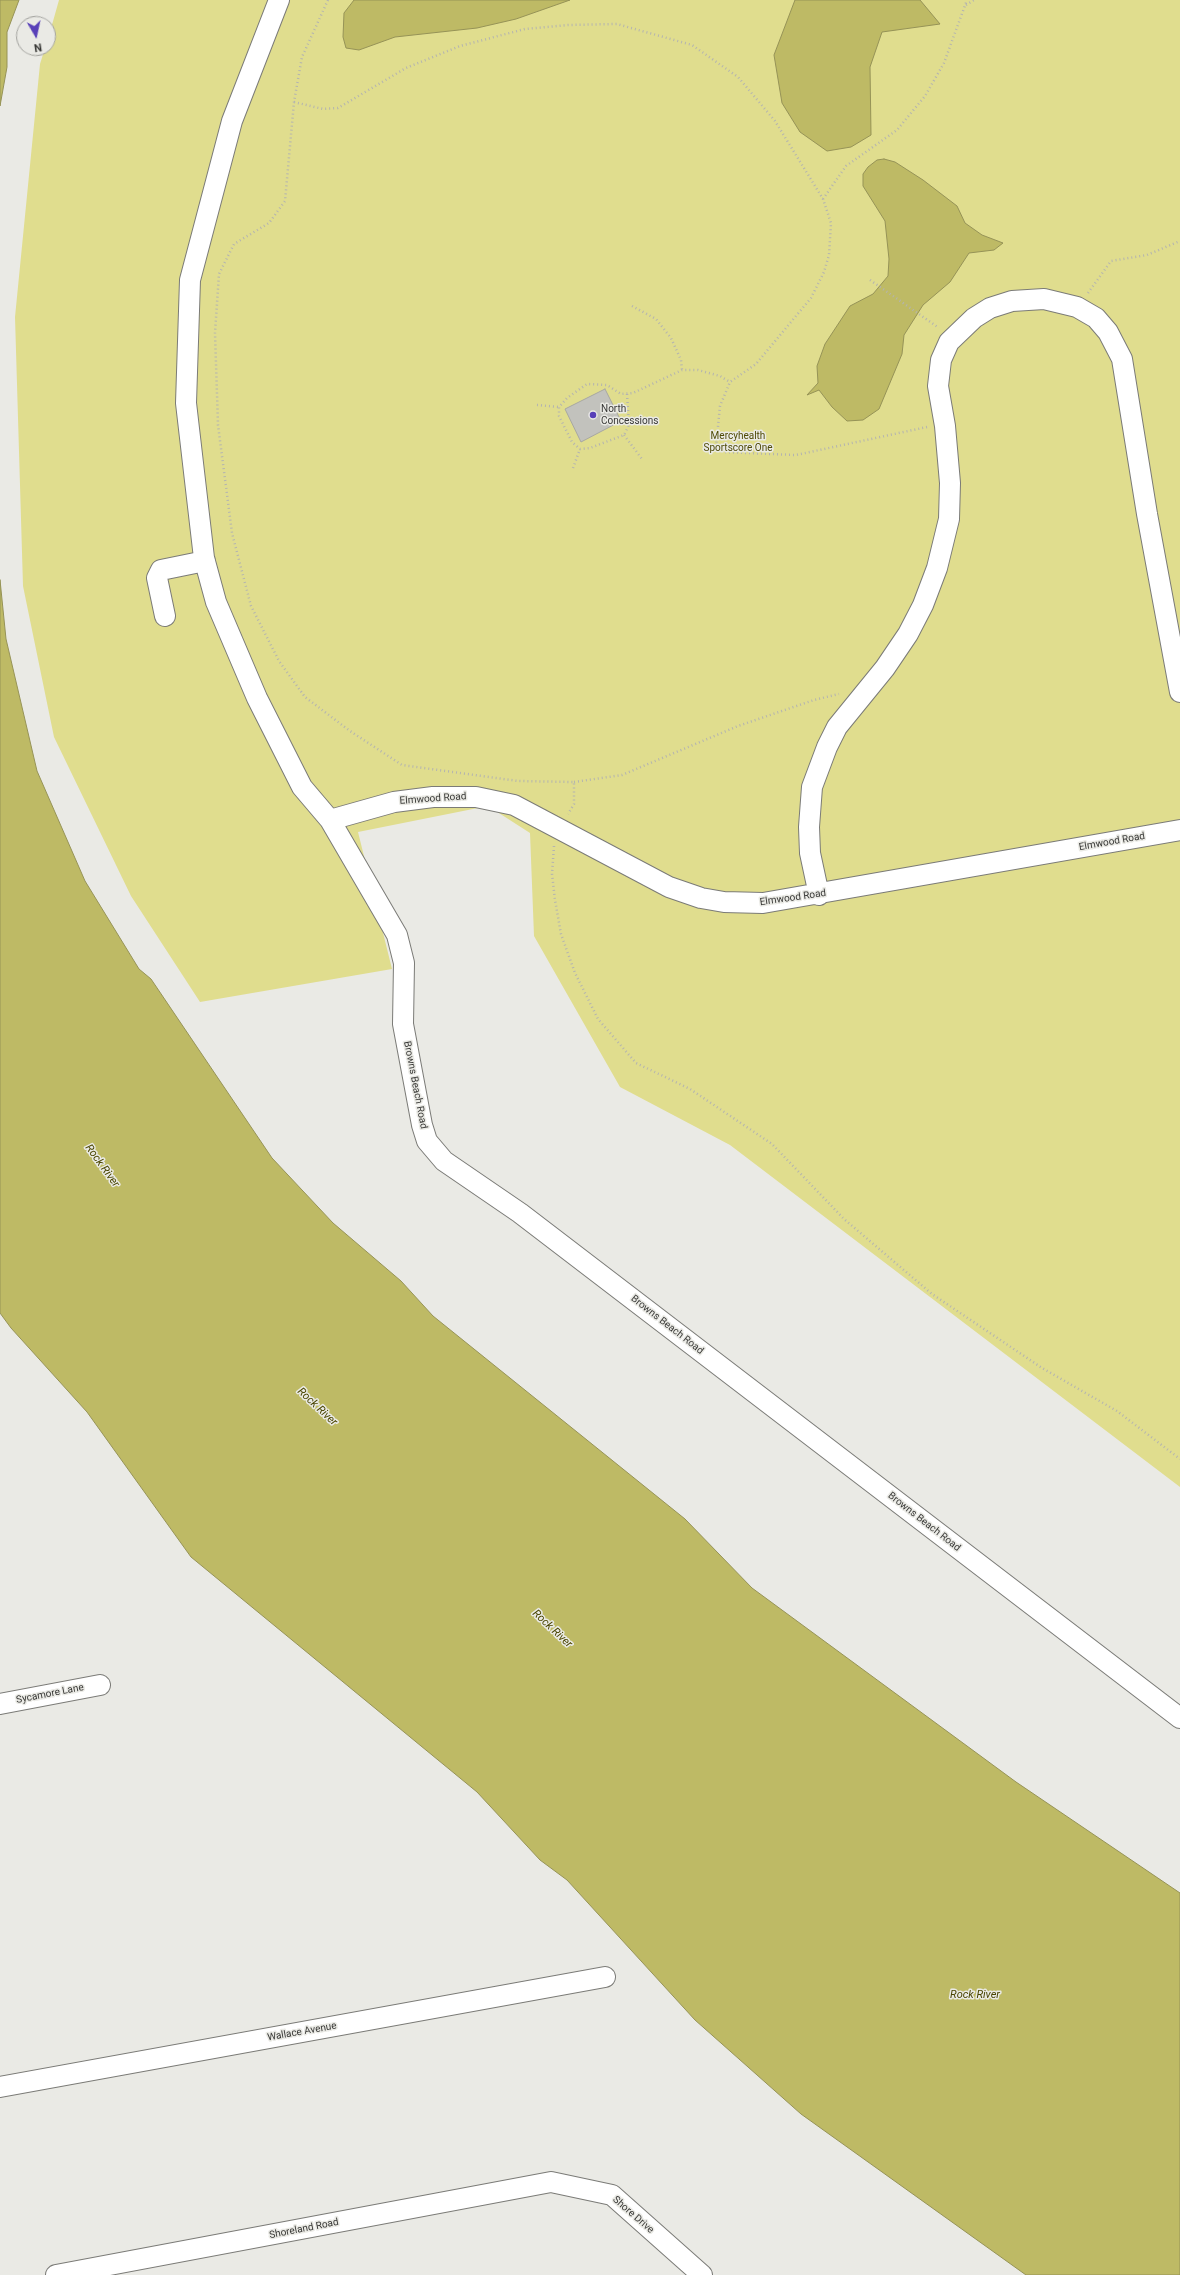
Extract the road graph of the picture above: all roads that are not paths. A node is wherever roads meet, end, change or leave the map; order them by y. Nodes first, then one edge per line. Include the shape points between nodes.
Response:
1 (279, 0) edge
2 (205, 561) junction
3 (165, 616) dead end
4 (1180, 692) edge
5 (330, 820) junction
6 (1180, 830) edge
7 (819, 895) junction
8 (100, 1685) dead end
9 (0, 1704) edge
10 (1180, 1718) edge
11 (605, 1977) dead end
12 (0, 2087) edge
13 (551, 2182) joint
14 (56, 2275) edge
15 (702, 2275) edge

1 - 2 street, Browns Beach Road via 232,121 190,280 186,403
2 - 3 street via 161,570 158,578
2 - 5 street, Browns Beach Road via 216,602 257,698 302,788
4 - 7 street via 1122,359 1108,332 1082,297 1012,301 990,308 949,342 941,360 938,386 945,426 950,483 947,526 937,568 923,605 908,634 885,668 838,727 827,747 812,787 810,853
5 - 7 street, Elmwood Road via 394,802 433,797 476,797 514,805 669,887 700,898 724,902 764,903
5 - 10 street, Browns Beach Road via 397,935 404,963 403,1024 422,1125 427,1141 444,1161 520,1213
6 - 7 street, Elmwood Road
8 - 9 street, Sycamore Lane
11 - 12 street, Wallace Avenue
13 - 14 street, Shoreland Road
13 - 15 street, Shore Drive via 612,2196

